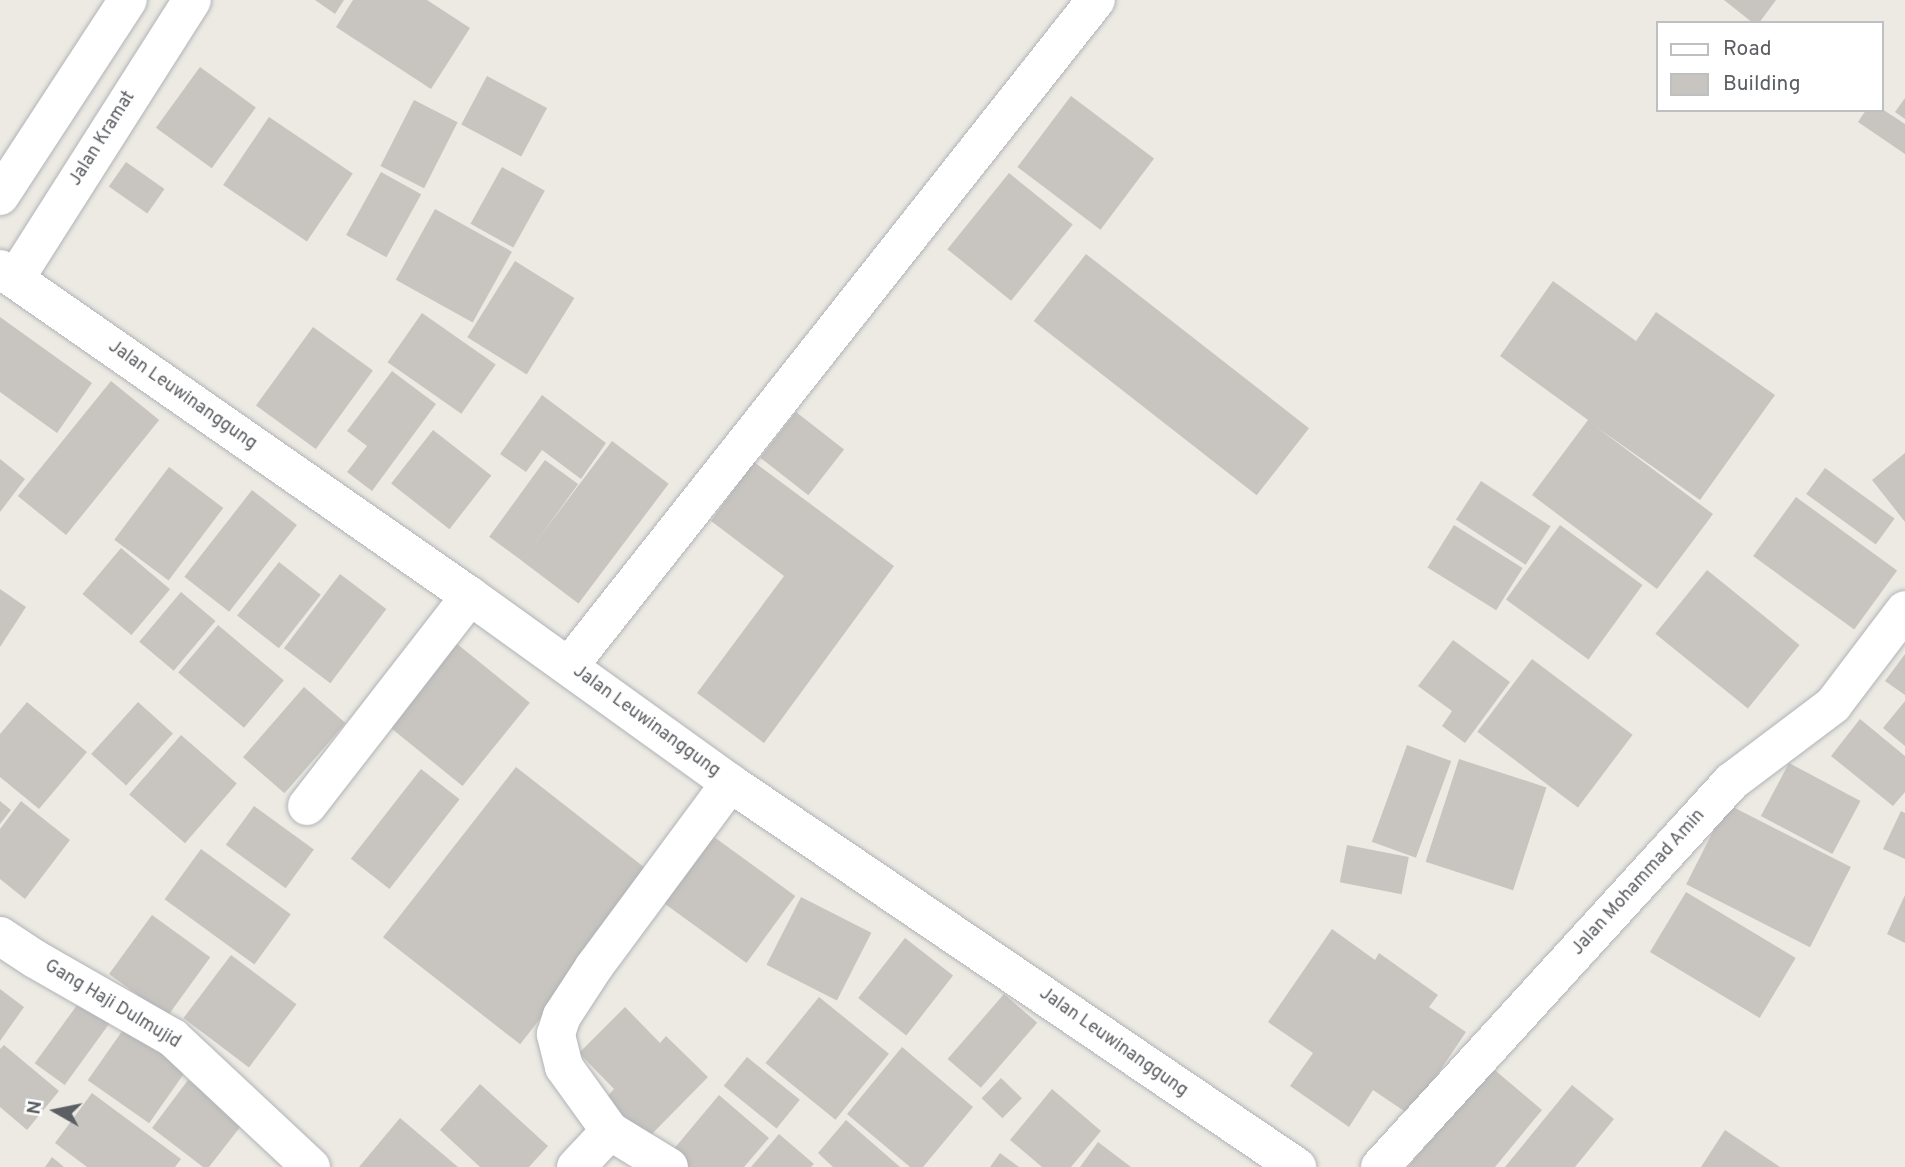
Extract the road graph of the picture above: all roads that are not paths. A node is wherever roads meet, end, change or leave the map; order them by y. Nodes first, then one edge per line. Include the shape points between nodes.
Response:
1 (128, 0) edge
2 (192, 0) edge
3 (1096, 0) edge
4 (0, 196) edge
5 (5, 277) edge
6 (470, 596) junction
7 (1905, 610) edge
8 (569, 666) junction
9 (730, 783) junction
10 (307, 806) dead end
11 (0, 936) edge
12 (610, 1132) junction
13 (312, 1167) edge
14 (576, 1167) edge
15 (669, 1167) edge
16 (1297, 1167) edge
17 (1380, 1167) edge

1 - 4 street
2 - 5 street, Jalan Kramat
3 - 8 street
5 - 6 street, Jalan Leuwinanggung
6 - 8 street, Jalan Leuwinanggung
6 - 10 street
7 - 17 street, Jalan Mohammad Amin via 1833,705 1731,782
8 - 9 street, Jalan Leuwinanggung
9 - 12 street via 562,1016 556,1034 564,1068
9 - 16 street, Jalan Leuwinanggung
11 - 13 street, Gang Haji Dulmujid via 173,1038
12 - 14 street
12 - 15 street

